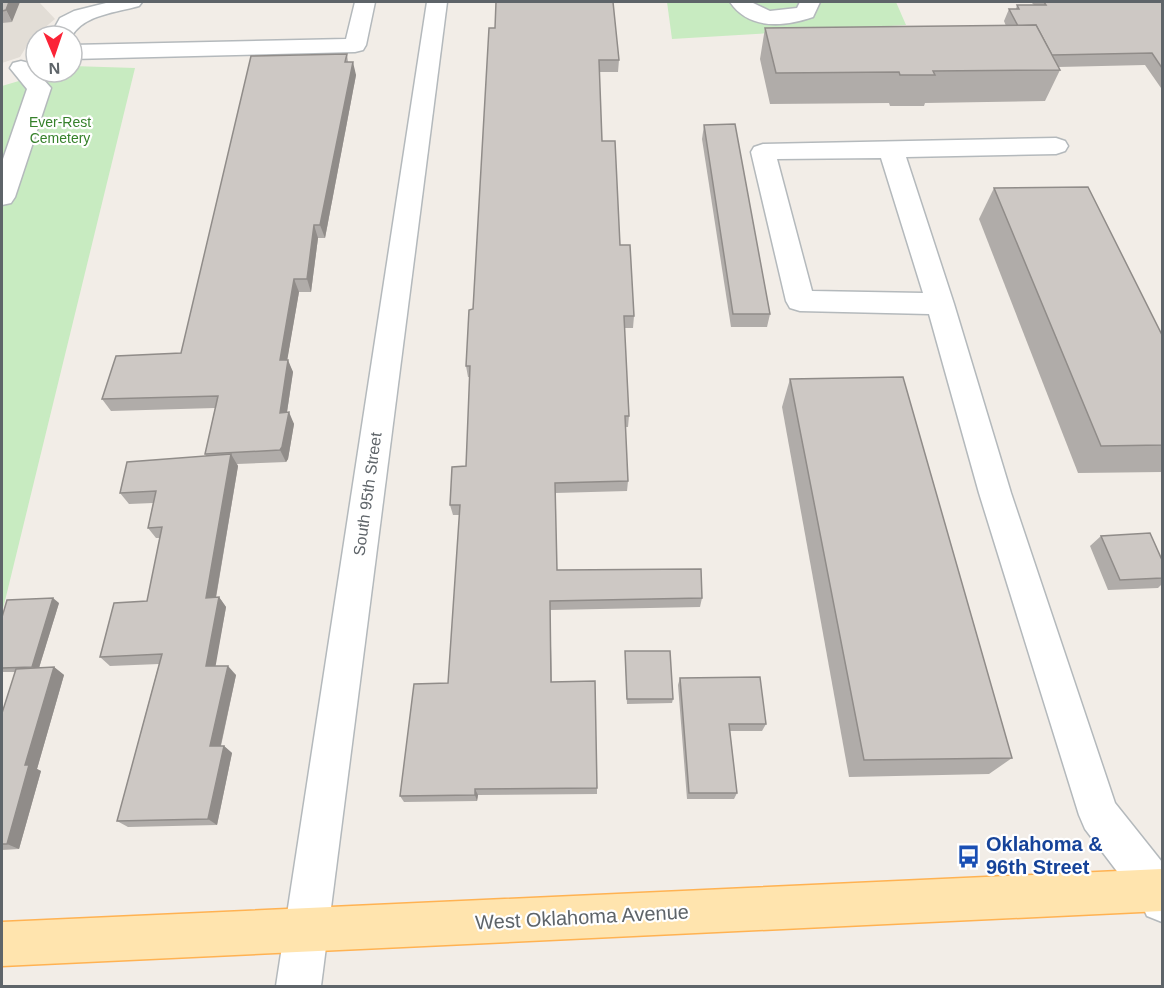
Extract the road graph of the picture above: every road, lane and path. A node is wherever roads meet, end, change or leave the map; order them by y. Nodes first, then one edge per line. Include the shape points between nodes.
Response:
1 (132, 2) edge
2 (365, 2) edge
3 (437, 2) edge
4 (740, 2) edge
5 (810, 2) edge
6 (67, 24) edge
7 (84, 52) edge
8 (19, 67) edge
9 (1056, 146) dead end
10 (891, 150) junction
11 (2, 197) edge
12 (940, 304) junction
13 (1161, 893) edge
14 (305, 930) junction
15 (2, 944) edge
16 (298, 987) edge

1 - 6 street
2 - 7 street via 355,45
3 - 14 street, South 95th Street
4 - 5 street via 763,17 789,18 805,12
8 - 11 street via 39,88
9 - 10 street
10 - 12 street
10 - 12 street via 763,152 800,301
12 - 13 street via 995,493 1099,816
13 - 14 main road, West Oklahoma Avenue
14 - 15 main road, West Oklahoma Avenue
14 - 16 street, South 95th Street

